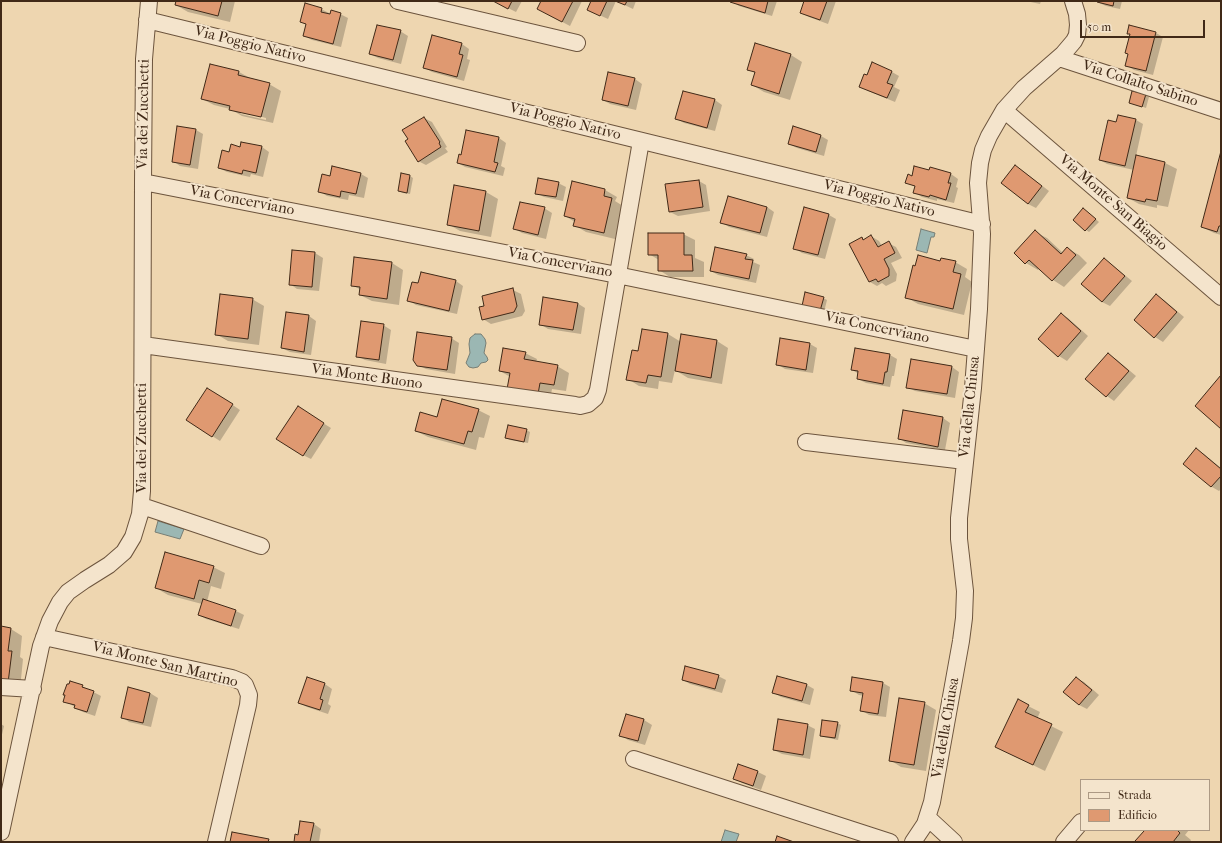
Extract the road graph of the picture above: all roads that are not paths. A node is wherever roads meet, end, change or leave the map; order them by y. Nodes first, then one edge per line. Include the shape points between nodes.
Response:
1 (149, 1) edge
2 (398, 1) edge
3 (1072, 1) edge
4 (147, 20) junction
5 (577, 43) dead end
6 (1059, 58) junction
7 (1004, 110) junction
8 (1221, 111) edge
9 (641, 140) junction
10 (143, 182) junction
11 (982, 224) junction
12 (617, 275) junction
13 (1221, 296) edge
14 (143, 345) junction
15 (976, 349) junction
16 (806, 442) dead end
17 (965, 461) junction
18 (142, 506) junction
19 (261, 546) dead end
20 (44, 637) junction
21 (1, 687) edge
22 (33, 689) junction
23 (634, 759) dead end
24 (928, 818) junction
25 (1080, 823) edge
26 (1, 832) edge
27 (216, 842) edge
28 (890, 842) edge
29 (913, 842) edge
30 (954, 842) edge
31 (1064, 842) edge

1 - 4 street, Via dei Zucchetti
2 - 5 street
3 - 6 street, Via della Chiusa via 1078,19 1077,35 1071,46
4 - 9 street, Via Poggio Nativo
4 - 10 street, Via dei Zucchetti via 144,59
6 - 7 street, Via della Chiusa via 1024,88
6 - 8 street, Via Collalto Sabino
7 - 11 street, Via della Chiusa via 988,136 980,163 978,183
7 - 13 street, Via Monte San Biagio
9 - 11 street, Via Poggio Nativo
9 - 12 street
10 - 12 street, Via Concerviano
10 - 14 street, Via dei Zucchetti
11 - 15 street, Via della Chiusa
12 - 14 street, Via Monte Buono via 598,390 592,402 584,405
12 - 15 street, Via Concerviano
14 - 18 street, Via dei Zucchetti
15 - 17 street, Via della Chiusa
16 - 17 street
17 - 24 street, Via della Chiusa via 959,528 965,591 964,618
18 - 19 street
18 - 20 street, Via dei Zucchetti via 136,529 127,548 113,562 64,597 53,614
20 - 22 street, Via dei Zucchetti
20 - 27 street, Via Monte San Martino via 232,678 245,685 249,695 247,711
21 - 22 street
22 - 26 street, Via dei Zucchetti
23 - 28 street
24 - 29 street, Via della Chiusa
24 - 30 street
25 - 31 street

